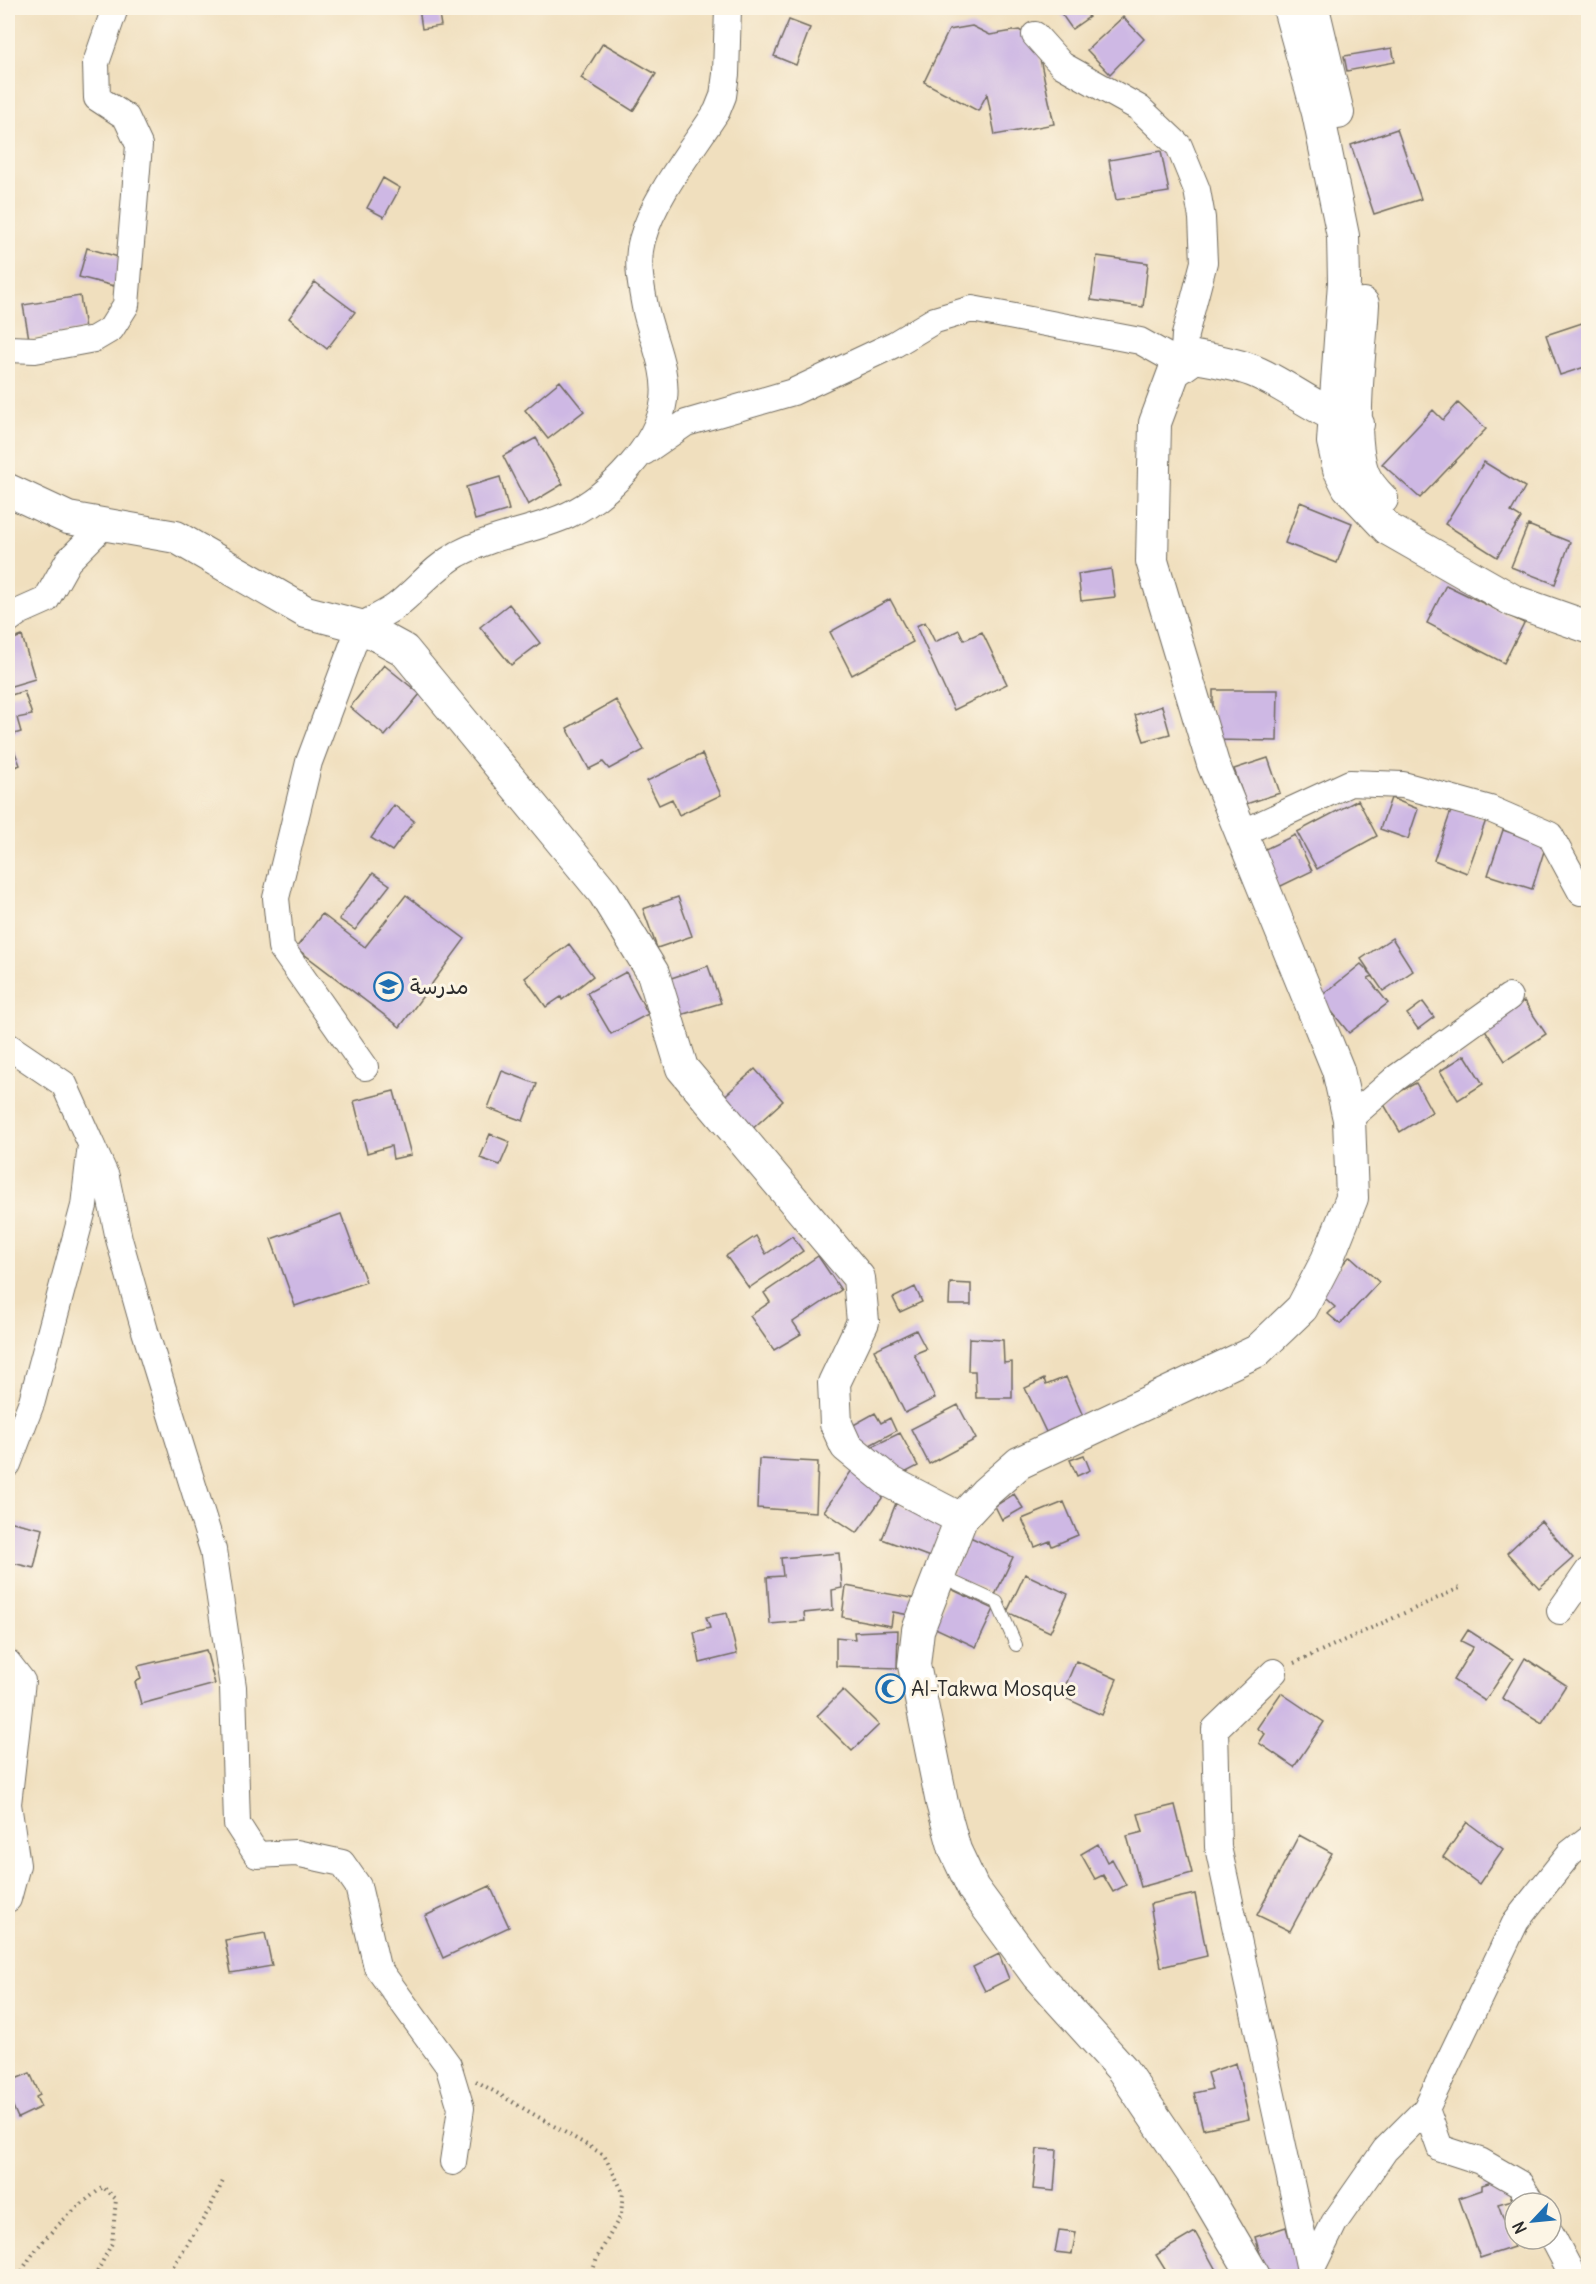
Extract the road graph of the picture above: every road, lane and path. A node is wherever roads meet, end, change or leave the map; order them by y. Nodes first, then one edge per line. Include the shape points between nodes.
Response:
1 (115, 8) edge
2 (728, 8) edge
3 (1289, 8) edge
4 (1313, 8) edge
5 (1035, 35) dead end
6 (8, 349) edge
7 (1183, 365) junction
8 (1346, 421) junction
9 (641, 454) junction
10 (8, 490) edge
11 (104, 525) junction
12 (1588, 608) edge
13 (8, 620) edge
14 (360, 626) junction
15 (1588, 627) edge
16 (1242, 833) junction
17 (1581, 892) dead end
18 (1509, 997) dead end
19 (8, 1046) edge
20 (365, 1067) dead end
21 (1349, 1119) junction
22 (91, 1144) junction
23 (8, 1464) edge
24 (961, 1519) junction
25 (1588, 1571) edge
26 (940, 1576) junction
27 (1462, 1587) dead end
28 (1560, 1611) dead end
29 (1016, 1645) dead end
30 (8, 1663) edge
31 (1274, 1672) joint
32 (1588, 1839) edge
33 (8, 1899) edge
34 (448, 2065) junction
35 (1426, 2109) junction
36 (453, 2162) dead end
37 (224, 2180) dead end
38 (1524, 2191) edge
39 (1560, 2251) edge
40 (1309, 2273) edge
41 (19, 2277) edge
42 (95, 2277) edge
43 (167, 2277) edge
44 (591, 2277) edge
45 (1254, 2277) edge
46 (1573, 2277) edge

1 - 6 street via 96,63 97,98 126,117 139,145 126,305 111,329 94,339 35,350
2 - 9 street via 723,96 654,209 642,241 639,272 662,370 664,399 656,428
3 - 8 street via 1317,113 1343,236
4 - 8 street via 1362,229 1364,290
5 - 7 street via 1062,65 1139,108 1179,146 1197,190 1204,262 1185,335
7 - 8 street via 1195,357 1257,372
7 - 9 street via 1140,341 972,309 935,320 895,344 793,392 686,423
7 - 16 street via 1174,372 1155,423 1152,561 1214,764
8 - 12 street via 1364,474 1375,492 1394,510 1494,572
8 - 15 street via 1333,442 1339,469 1348,487 1388,529 1514,601
9 - 14 street via 597,496 569,514 491,539 459,554 430,572 395,607
10 - 11 street via 68,518
11 - 13 street via 68,561 46,600
11 - 14 street via 176,537 306,612
14 - 20 street via 309,762 276,898 281,947
14 - 24 street via 404,650 604,893 653,973 682,1068 859,1278 863,1322 834,1383 836,1424 846,1446 890,1482
16 - 17 street via 1350,783 1403,785 1490,809 1550,834
16 - 21 street via 1338,1070
18 - 21 street via 1396,1078
19 - 22 street via 64,1084
21 - 24 street via 1352,1198 1302,1308 1257,1351 1019,1463
22 - 23 street via 84,1206 32,1401
22 - 34 street via 106,1177 145,1331 213,1550 233,1687 237,1824 257,1855 296,1853 342,1863 358,1886 377,1966
24 - 26 street
25 - 28 street
26 - 29 lane via 997,1602
26 - 45 street via 918,1630 914,1665 955,1850 973,1888 1037,1975 1122,2068 1201,2186
27 - 31 path
30 - 33 street via 22,1682 8,1804 17,1865
31 - 40 street via 1215,1729 1218,1846
32 - 35 street via 1570,1853 1515,1921
34 - 36 street via 461,2108
34 - 44 path via 604,2155 623,2192 621,2215
35 - 38 street via 1440,2148 1480,2161 1520,2184
35 - 40 street via 1386,2150 1334,2223
37 - 43 path
39 - 46 street
41 - 42 path via 30,2255 69,2212 103,2187 116,2199 112,2243

